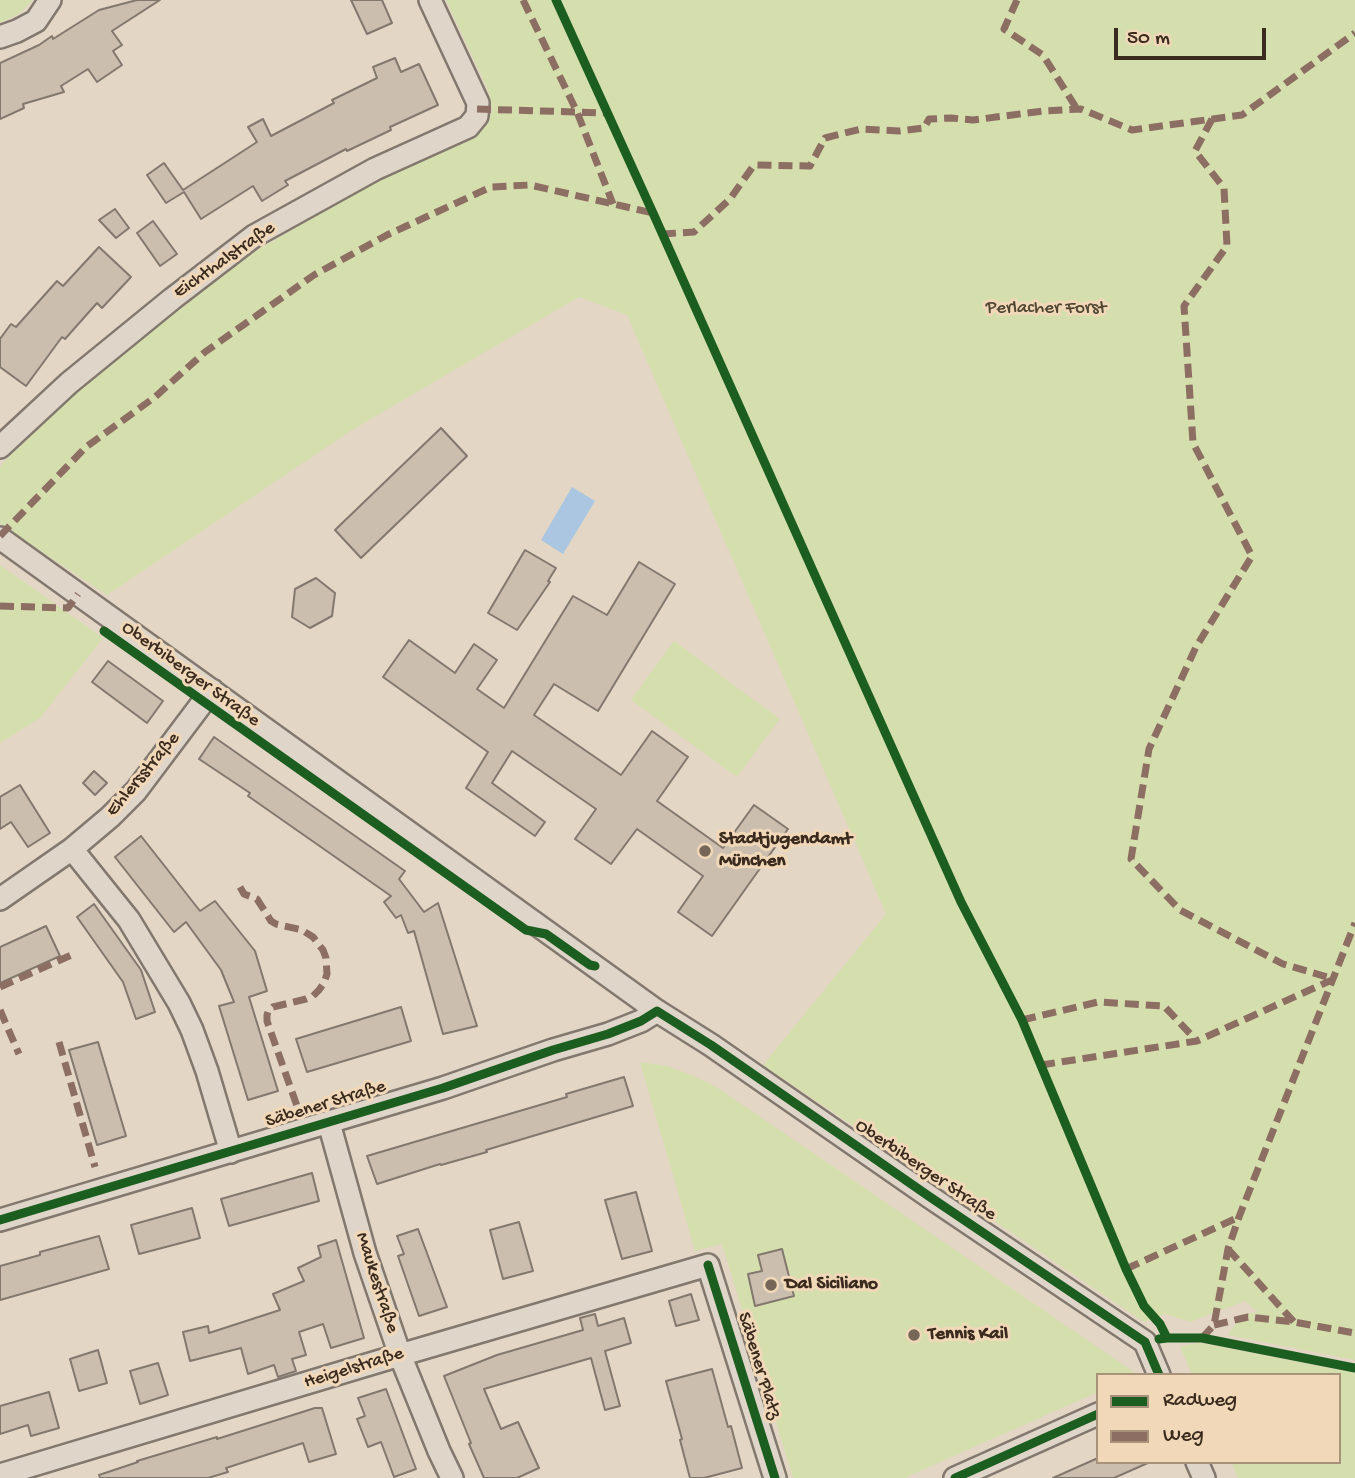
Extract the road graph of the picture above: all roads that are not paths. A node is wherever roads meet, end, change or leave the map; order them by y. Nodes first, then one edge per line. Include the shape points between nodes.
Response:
1 (50, 0) edge
2 (430, 0) edge
3 (0, 37) edge
4 (0, 447) edge
5 (0, 538) edge
6 (212, 690) junction
7 (72, 849) junction
8 (0, 899) edge
9 (657, 1011) junction
10 (329, 1123) junction
11 (231, 1152) junction
12 (0, 1220) edge
13 (708, 1265) joint
14 (400, 1354) junction
15 (1158, 1373) edge
16 (1096, 1415) edge
17 (0, 1475) edge
18 (452, 1478) edge
19 (775, 1478) edge
20 (955, 1478) edge

1 - 3 street via 36,21
2 - 4 street, Eichthalstraße via 478,103 477,116 468,127 375,169 254,236 69,383
5 - 6 street, Oberbiberger Straße
6 - 7 street, Ehlersstraße via 136,791
6 - 9 street, Oberbiberger Straße
7 - 8 street, Ehlersstraße
7 - 11 street via 129,920 179,1003 207,1071
9 - 10 street, Säbener Straße via 608,1034
9 - 15 street, Oberbiberger Straße via 1145,1342
10 - 11 street, Säbener Straße
10 - 14 street, Maukestraße via 365,1253
11 - 12 street, Säbener Straße
13 - 14 street, Heigelstraße
13 - 19 street, Säbener Platz
14 - 17 street, Heigelstraße
14 - 18 street, Maukestraße
16 - 20 street

